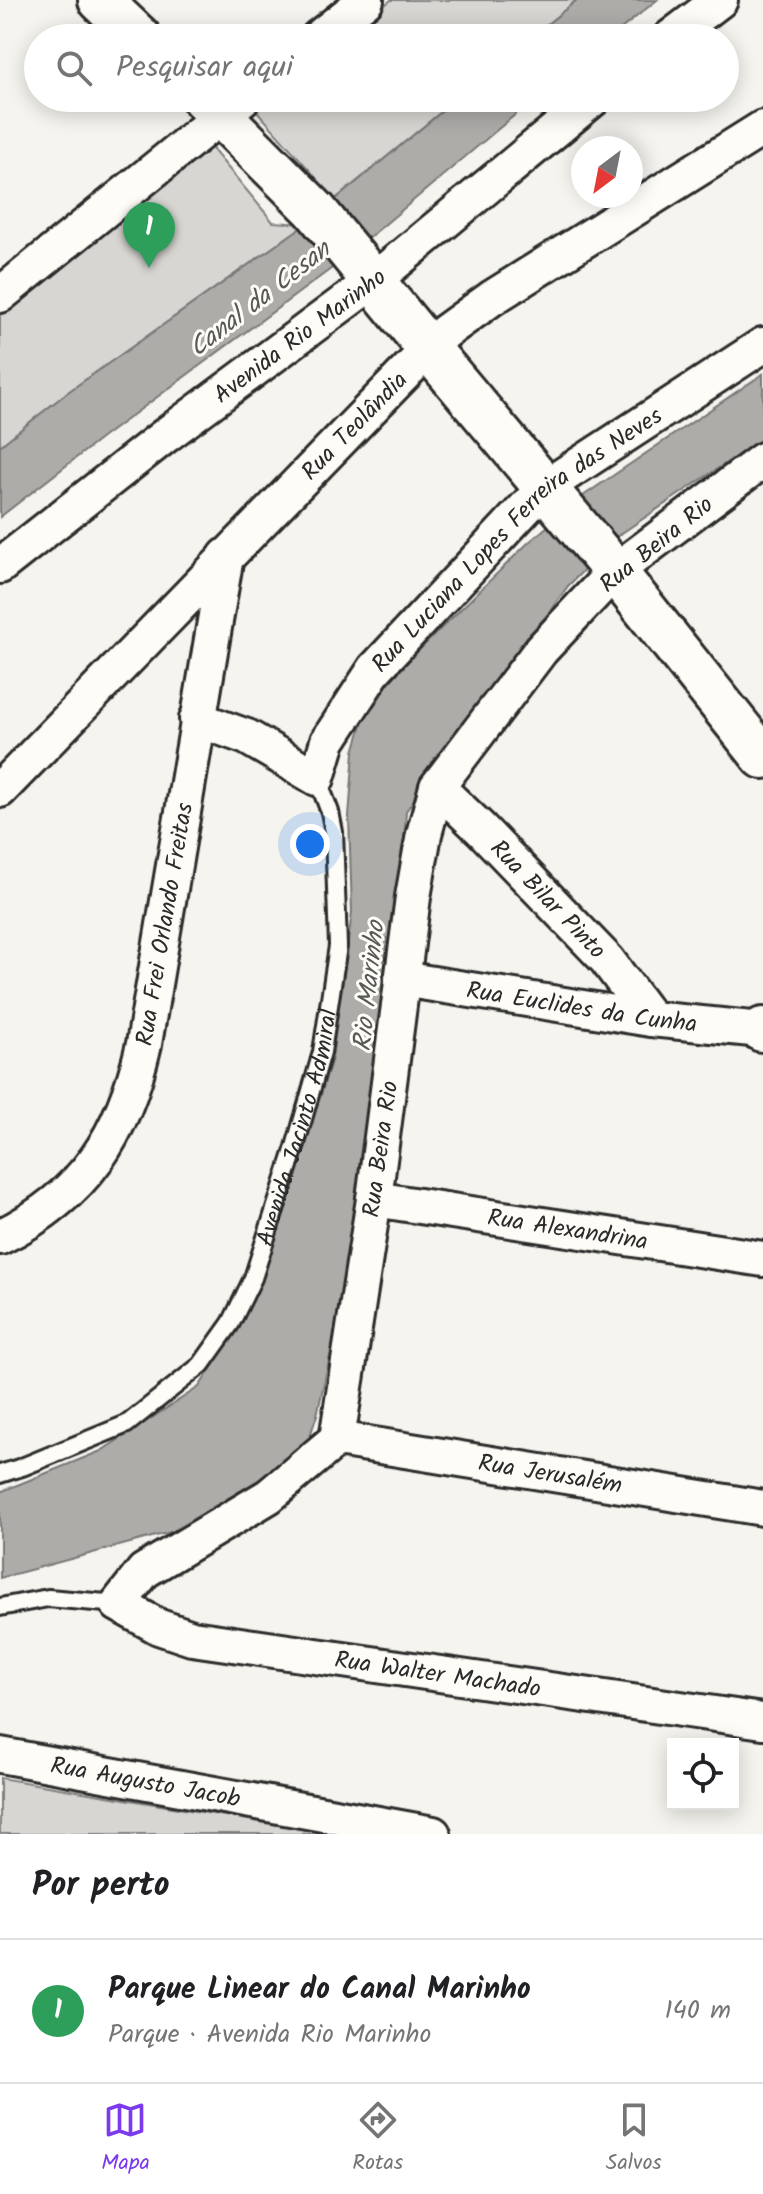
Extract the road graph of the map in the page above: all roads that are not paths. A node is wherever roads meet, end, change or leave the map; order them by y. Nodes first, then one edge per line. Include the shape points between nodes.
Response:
1 (100, 0) edge
2 (366, 0) edge
3 (720, 0) edge
4 (125, 24) edge
5 (336, 24) edge
6 (688, 24) edge
7 (214, 112) edge
8 (230, 112) edge
9 (576, 112) edge
10 (763, 128) edge
11 (366, 272) junction
12 (0, 295) edge
13 (763, 345) edge
14 (428, 348) junction
15 (763, 460) edge
16 (551, 496) junction
17 (226, 556) junction
18 (610, 565) junction
19 (0, 566) edge
20 (197, 719) junction
21 (763, 757) edge
22 (317, 778) junction
23 (437, 787) junction
24 (0, 790) edge
25 (402, 979) junction
26 (651, 1019) junction
27 (763, 1030) edge
28 (374, 1199) junction
29 (0, 1237) edge
30 (763, 1259) edge
31 (337, 1439) junction
32 (0, 1474) edge
33 (763, 1508) edge
34 (118, 1604) junction
35 (0, 1607) edge
36 (763, 1721) edge
37 (0, 1755) edge
38 (433, 1834) edge

1 - 4 street
2 - 5 street
3 - 6 street
7 - 12 street
8 - 11 street
9 - 11 street, Avenida Rio Marinho
10 - 14 street, Rua Teolândia via 492,298
11 - 14 street
11 - 19 street, Avenida Rio Marinho
13 - 16 street, Rua Luciana Lopes Ferreira das Neves
14 - 16 street
14 - 17 street, Rua Teolândia
15 - 18 street, Rua Beira Rio
16 - 18 street
16 - 22 street, Rua Luciana Lopes Ferreira das Neves via 375,669 328,741
17 - 20 street, Rua Frei Orlando Freitas
17 - 24 street, Rua Teolândia
18 - 21 street
18 - 23 street, Rua Beira Rio
20 - 22 street via 247,737
20 - 29 street, Rua Frei Orlando Freitas via 144,1044 126,1107 81,1178 43,1212
22 - 32 lane, Avenida Jacinto Admiral via 334,832 338,946 322,1052 253,1278 231,1323 201,1365 127,1424
23 - 25 street, Rua Beira Rio via 419,859
23 - 26 street, Rua Bilar Pinto via 607,960
25 - 26 street, Rua Euclides da Cunha
25 - 28 street, Rua Beira Rio
26 - 27 street, Rua Euclides da Cunha
28 - 30 street, Rua Alexandrina
28 - 31 street, Rua Beira Rio
31 - 33 street, Rua Jerusalém
31 - 34 street via 269,1496 144,1571
34 - 35 lane via 48,1598
34 - 36 street, Rua Walter Machado via 192,1638
37 - 38 street, Rua Augusto Jacob

